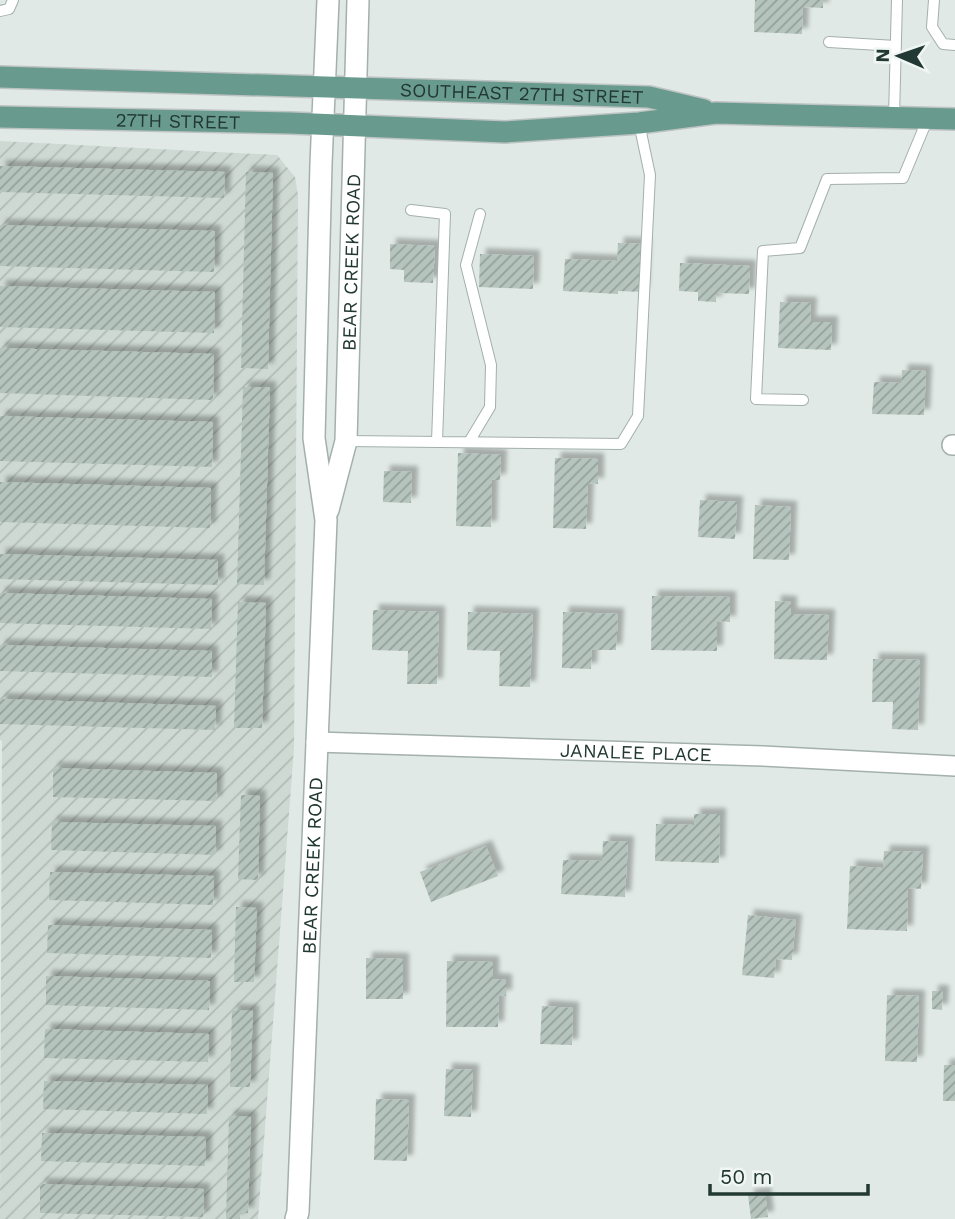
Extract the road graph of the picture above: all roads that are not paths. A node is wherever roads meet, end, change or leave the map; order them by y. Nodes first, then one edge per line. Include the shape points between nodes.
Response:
1 (13, 0) edge
2 (328, 0) edge
3 (358, 0) edge
4 (897, 0) edge
5 (934, 0) edge
6 (0, 12) edge
7 (829, 43) dead end
8 (955, 45) edge
9 (896, 46) junction
10 (0, 76) edge
11 (324, 85) junction
12 (357, 87) junction
13 (716, 113) junction
14 (0, 117) edge
15 (894, 117) junction
16 (928, 118) junction
17 (955, 119) edge
18 (639, 123) junction
19 (323, 125) junction
20 (356, 127) junction
21 (411, 210) dead end
22 (480, 214) dead end
23 (803, 400) dead end
24 (346, 441) junction
25 (437, 442) junction
26 (469, 442) junction
27 (326, 520) junction
28 (317, 742) junction
29 (955, 766) edge
30 (298, 1217) edge

1 - 6 lane via 9,9
2 - 11 street, BEAR CREEK ROAD
3 - 12 street, BEAR CREEK ROAD
4 - 9 lane
5 - 8 lane via 932,27 943,44
7 - 9 lane
9 - 15 lane
10 - 11 main road, 27TH STREET
11 - 12 main road, SOUTHEAST 27TH STREET
11 - 19 street, BEAR CREEK ROAD
12 - 13 main road, SOUTHEAST 27TH STREET via 649,97
12 - 20 street, BEAR CREEK ROAD
13 - 15 main road, SOUTHEAST 27TH STREET
13 - 18 main road, SOUTHEAST 27TH STREET
14 - 19 main road, 27TH STREET
15 - 16 main road, SOUTHEAST 27TH STREET
16 - 17 main road, SOUTHEAST 27TH STREET
16 - 23 lane via 903,178 827,179 800,248 763,251 756,399
18 - 20 main road, SOUTHEAST 27TH STREET via 505,132
18 - 26 lane via 650,175 638,416 621,444
19 - 20 main road, 27TH STREET
19 - 27 street, BEAR CREEK ROAD via 314,438
20 - 24 street, BEAR CREEK ROAD
21 - 25 lane via 444,214
22 - 26 lane via 466,265 491,365 490,407
24 - 25 lane
24 - 27 street, BEAR CREEK ROAD
25 - 26 lane
27 - 28 street, BEAR CREEK ROAD
28 - 29 street, JANALEE PLACE
28 - 30 street, BEAR CREEK ROAD

